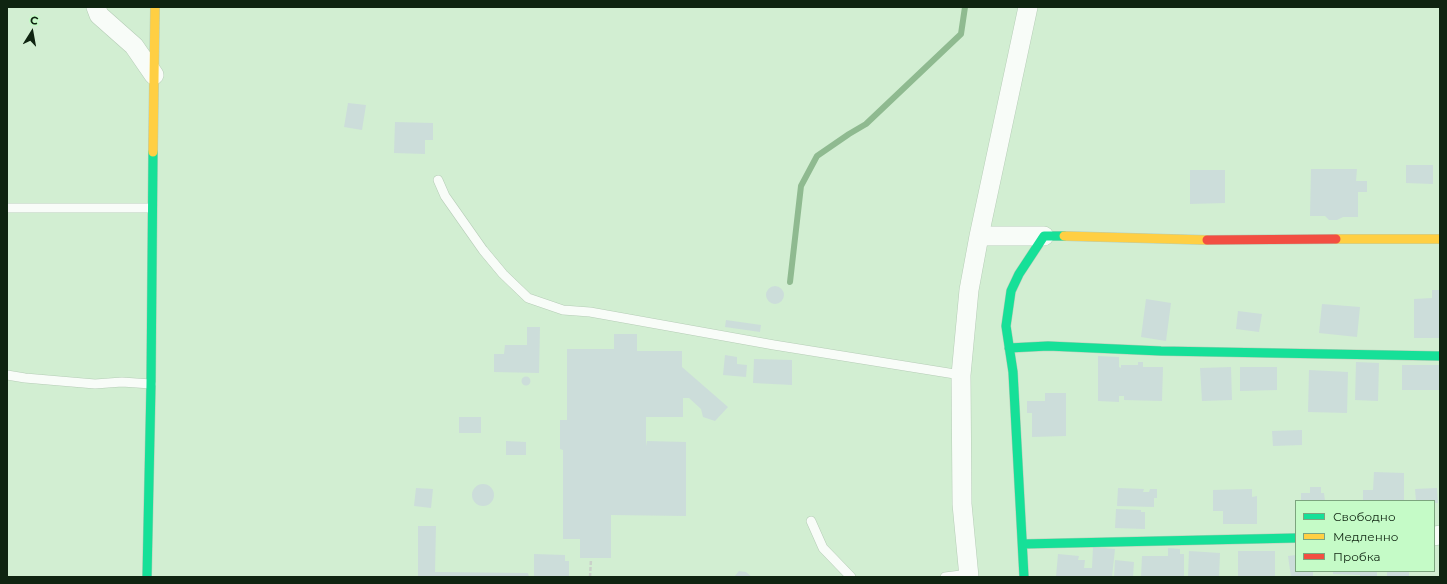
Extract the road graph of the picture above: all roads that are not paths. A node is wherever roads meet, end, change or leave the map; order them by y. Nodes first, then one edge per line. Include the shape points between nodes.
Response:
1 (155, 7) edge
2 (1028, 7) edge
3 (95, 10) edge
4 (154, 75) junction
5 (438, 180) dead end
6 (7, 208) edge
7 (152, 208) junction
8 (979, 236) junction
9 (1044, 236) junction
10 (1440, 239) edge
11 (1009, 348) junction
12 (1440, 356) edge
13 (961, 374) junction
14 (7, 375) edge
15 (151, 384) junction
16 (811, 521) dead end
17 (1295, 538) edge
18 (1023, 544) junction
19 (969, 575) edge
20 (147, 577) edge
21 (851, 577) edge
22 (945, 577) edge
23 (1024, 577) edge

1 - 4 street
2 - 8 street
3 - 4 street via 134,46
4 - 7 street
5 - 13 lane via 445,196 483,250 528,298 563,310 590,312 774,345
6 - 7 lane
7 - 15 street
8 - 9 street
8 - 13 street via 969,290
9 - 10 street via 1220,240
9 - 11 street via 1011,290 1006,326
11 - 12 street via 1048,346 1161,351
11 - 18 street via 1013,372
13 - 19 street via 962,504
14 - 15 lane via 96,384
15 - 20 street
16 - 21 lane via 823,548
17 - 18 street
18 - 23 street
19 - 22 lane

